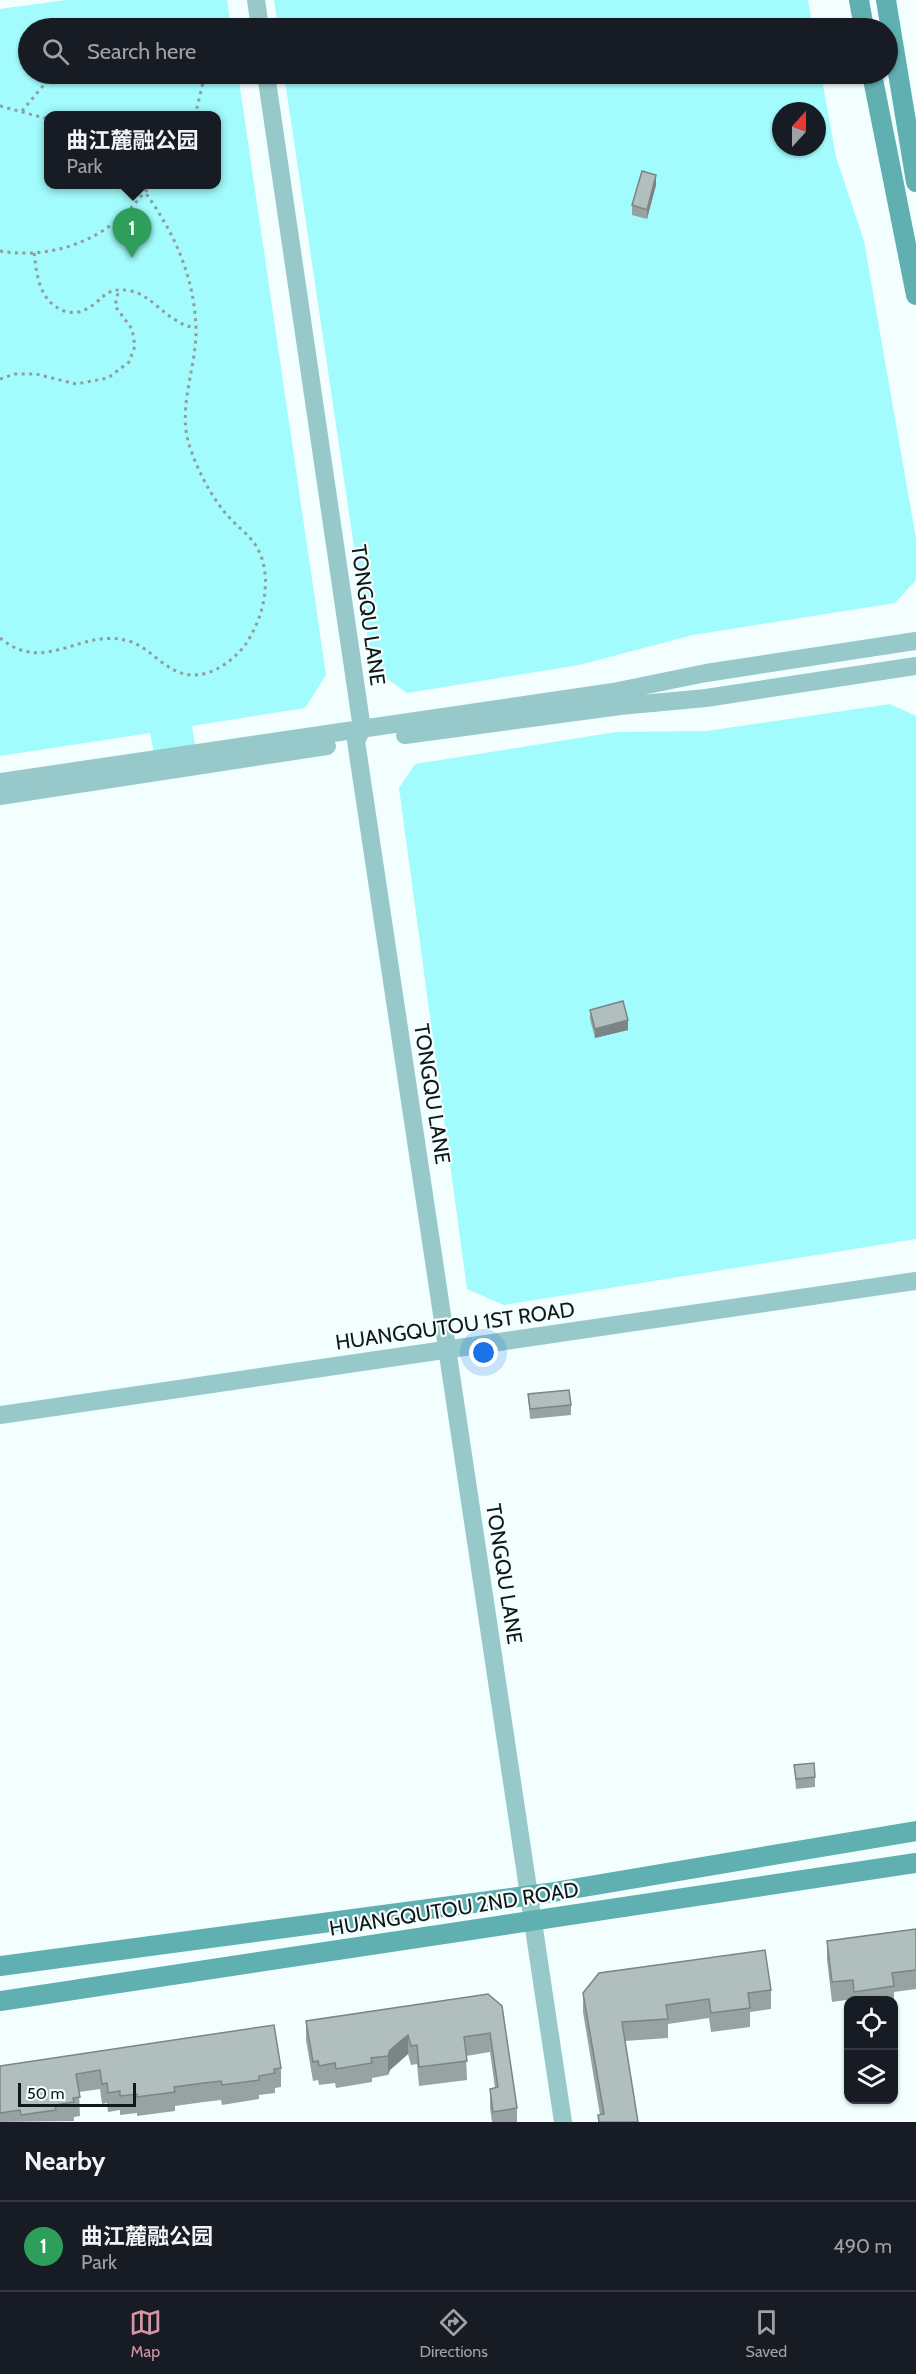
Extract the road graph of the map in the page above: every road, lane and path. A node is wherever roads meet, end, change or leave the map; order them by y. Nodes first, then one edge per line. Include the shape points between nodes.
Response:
1 (256, 0) edge
2 (859, 0) edge
3 (886, 0) edge
4 (259, 18) edge
5 (862, 18) edge
6 (889, 18) edge
7 (898, 73) edge
8 (45, 84) edge
9 (203, 84) edge
10 (268, 84) edge
11 (874, 84) edge
12 (0, 106) edge
13 (22, 111) junction
14 (196, 111) edge
15 (44, 118) edge
16 (916, 182) edge
17 (147, 189) edge
18 (144, 191) junction
19 (0, 251) edge
20 (34, 252) junction
21 (119, 289) junction
22 (916, 295) edge
23 (195, 328) junction
24 (0, 379) edge
25 (0, 638) edge
26 (916, 641) edge
27 (916, 666) edge
28 (359, 735) junction
29 (0, 782) edge
30 (0, 796) edge
31 (916, 1281) edge
32 (447, 1350) junction
33 (0, 1415) edge
34 (916, 1831) edge
35 (916, 1863) edge
36 (531, 1895) junction
37 (535, 1921) junction
38 (0, 1966) edge
39 (0, 2001) edge
40 (563, 2122) edge

1 - 4 street
2 - 5 main road
3 - 6 main road
7 - 16 main road
8 - 13 path
9 - 14 path
10 - 28 street, TONGQU LANE
11 - 22 main road
12 - 13 path
13 - 15 path
17 - 18 path
18 - 20 path via 117,220 88,240 66,248
18 - 23 path via 166,220 186,267
19 - 20 path
20 - 21 path via 38,281 53,306 67,312 82,312 105,293
21 - 23 path via 148,298 166,316
21 - 24 path via 115,306 135,338 129,362 120,370 108,378 76,384 27,373
23 - 25 path via 186,390 188,439 215,498 252,540 260,555 264,606 250,638 219,668 192,675 169,668 128,641 95,640 48,654 21,651
26 - 28 street via 706,673
27 - 28 street via 706,698
28 - 29 street
28 - 30 street
28 - 32 street, TONGQU LANE
31 - 32 street, HUANGQUTOU 1ST ROAD
32 - 33 street, HUANGQUTOU 1ST ROAD
32 - 36 street, TONGQU LANE
34 - 36 main road, HUANGQUTOU 2ND ROAD
35 - 37 main road, HUANGQUTOU 2ND ROAD
36 - 37 street, TONGQU LANE
36 - 38 main road, HUANGQUTOU 2ND ROAD
37 - 39 main road, HUANGQUTOU 2ND ROAD
37 - 40 street, TONGQU LANE

